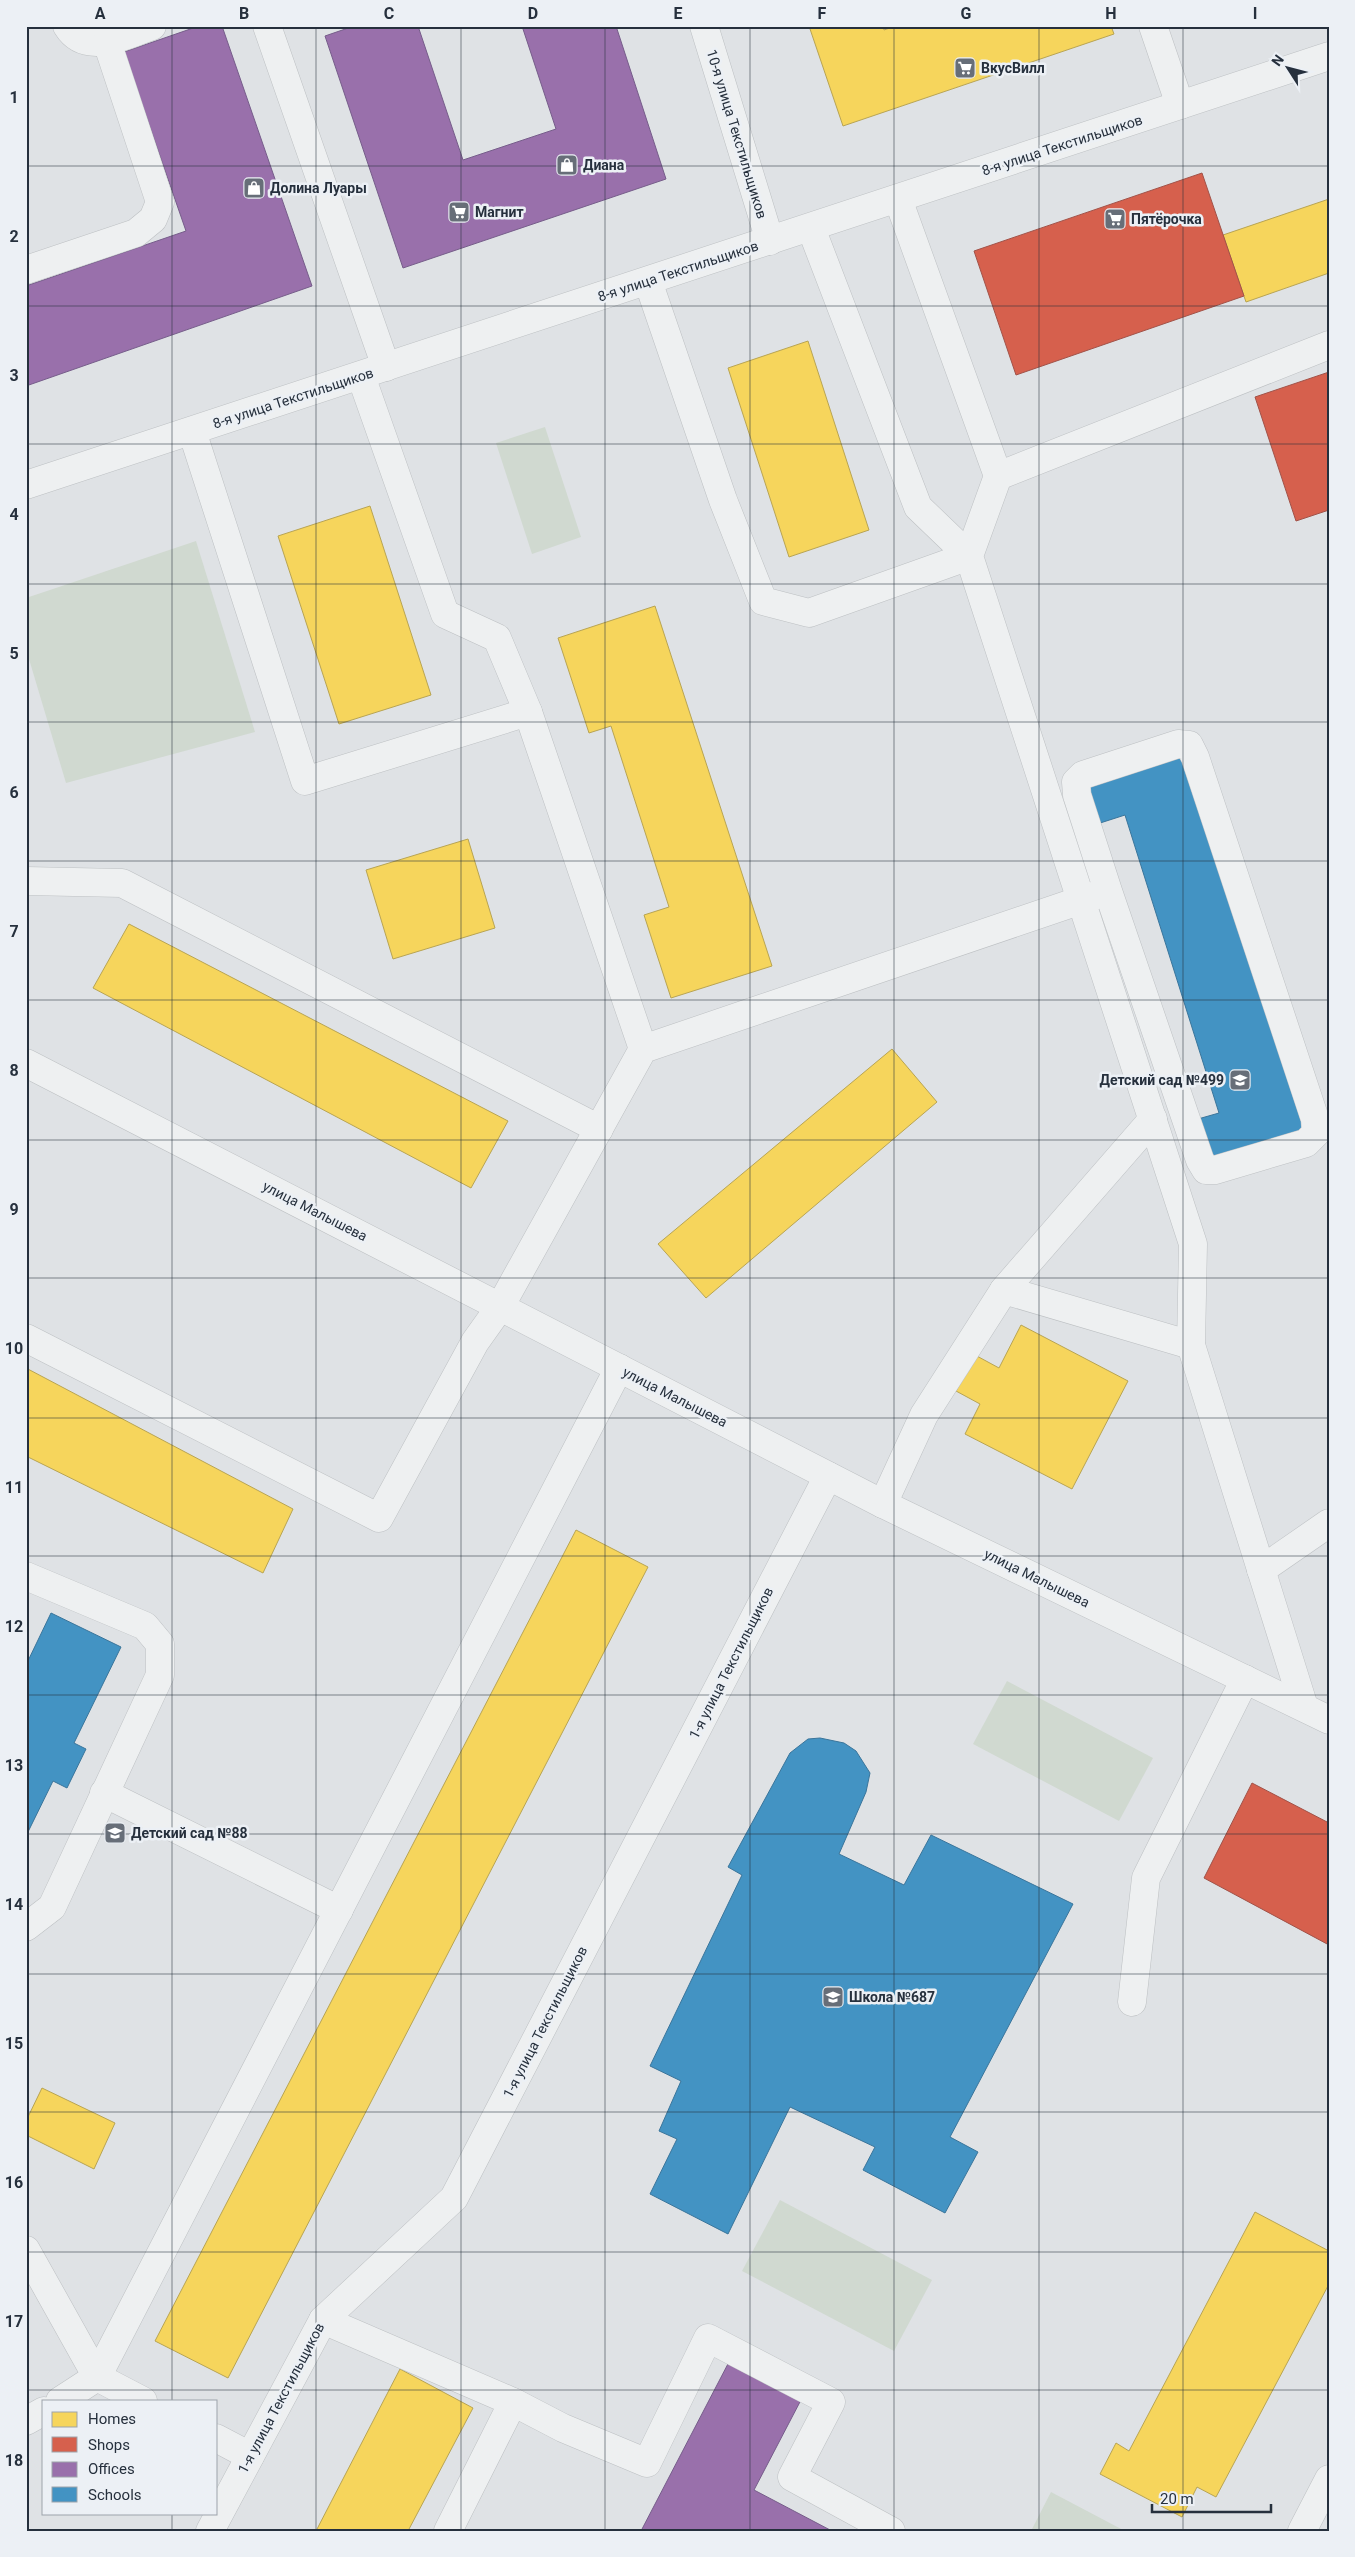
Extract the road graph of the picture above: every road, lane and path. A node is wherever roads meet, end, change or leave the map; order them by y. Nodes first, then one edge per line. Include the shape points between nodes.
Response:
1 (67, 26) edge
2 (152, 26) edge
3 (266, 26) edge
4 (704, 26) edge
5 (1153, 26) edge
6 (107, 42) junction
7 (1329, 56) edge
8 (1180, 105) junction
9 (898, 199) junction
10 (812, 228) junction
11 (770, 241) junction
12 (26, 270) edge
13 (648, 281) junction
14 (1329, 345) edge
15 (386, 367) junction
16 (361, 376) junction
17 (192, 431) junction
18 (998, 476) junction
19 (28, 479) edge
20 (969, 556) junction
21 (528, 712) junction
22 (26, 880) edge
23 (1108, 892) junction
24 (1082, 902) junction
25 (643, 1048) junction
26 (26, 1063) edge
27 (1153, 1119) junction
28 (599, 1129) junction
29 (1004, 1290) junction
30 (500, 1307) junction
31 (26, 1338) edge
32 (1191, 1345) junction
33 (619, 1368) junction
34 (828, 1476) junction
35 (883, 1504) junction
36 (1329, 1523) edge
37 (1261, 1570) junction
38 (26, 1576) edge
39 (1245, 1679) junction
40 (1304, 1707) junction
41 (1329, 1720) edge
42 (104, 1793) junction
43 (339, 1910) junction
44 (26, 1927) edge
45 (1132, 2002) dead end
46 (26, 2250) edge
47 (323, 2320) junction
48 (97, 2377) junction
49 (62, 2400) edge
50 (141, 2400) edge
51 (513, 2402) junction
52 (42, 2411) edge
53 (26, 2421) edge
54 (218, 2439) edge
55 (250, 2456) junction
56 (1329, 2478) edge
57 (210, 2531) edge
58 (448, 2531) edge
59 (891, 2531) edge
60 (1302, 2531) edge

1 - 6 street via 71,33 89,42
2 - 6 street
3 - 15 street
4 - 11 street, 10-я улица Текстильщиков
5 - 8 street
6 - 12 street via 160,202 153,219 136,233
7 - 8 street, 8-я улица Текстильщиков
8 - 9 street, 8-я улица Текстильщиков
9 - 10 street, 8-я улица Текстильщиков
9 - 18 street
10 - 11 street, 8-я улица Текстильщиков
10 - 20 street via 918,506
11 - 13 street, 8-я улица Текстильщиков
13 - 15 street, 8-я улица Текстильщиков
13 - 20 street via 723,500 763,601 809,613
14 - 18 street
15 - 16 street, 8-я улица Текстильщиков
16 - 17 street, 8-я улица Текстильщиков
16 - 21 street via 445,614 497,638
17 - 19 street, 8-я улица Текстильщиков
17 - 21 street via 305,782
18 - 20 street
20 - 24 street
21 - 25 street
22 - 28 street via 122,883
23 - 23 street via 1077,795 1076,782 1083,775 1178,744 1189,746 1315,1120 1316,1133 1306,1143 1206,1170
23 - 24 street
24 - 25 street
24 - 27 street
25 - 28 street
26 - 30 street, улица Малышева
27 - 29 street
27 - 32 street via 1193,1244
28 - 30 street
29 - 32 street
29 - 35 street via 924,1415
30 - 31 street via 475,1342 379,1518
30 - 33 street, улица Малышева
32 - 37 street
33 - 34 street, улица Малышева
33 - 43 street
34 - 35 street, улица Малышева
34 - 47 street, 1-я улица Текстильщиков via 454,2198
35 - 39 street, улица Малышева
36 - 37 street
37 - 40 street
38 - 42 street via 145,1626 160,1644 160,1675
39 - 40 street, улица Малышева
39 - 45 street via 1146,1878
40 - 41 street, улица Малышева
42 - 43 street
42 - 44 street via 52,1907
43 - 48 street
46 - 48 street
47 - 51 street
47 - 55 street, 1-я улица Текстильщиков
48 - 49 street
48 - 50 street
51 - 58 street
51 - 59 street via 563,2428 647,2463 708,2338 831,2402 792,2477
52 - 53 street
54 - 55 street
55 - 57 street, 1-я улица Текстильщиков
56 - 60 street

